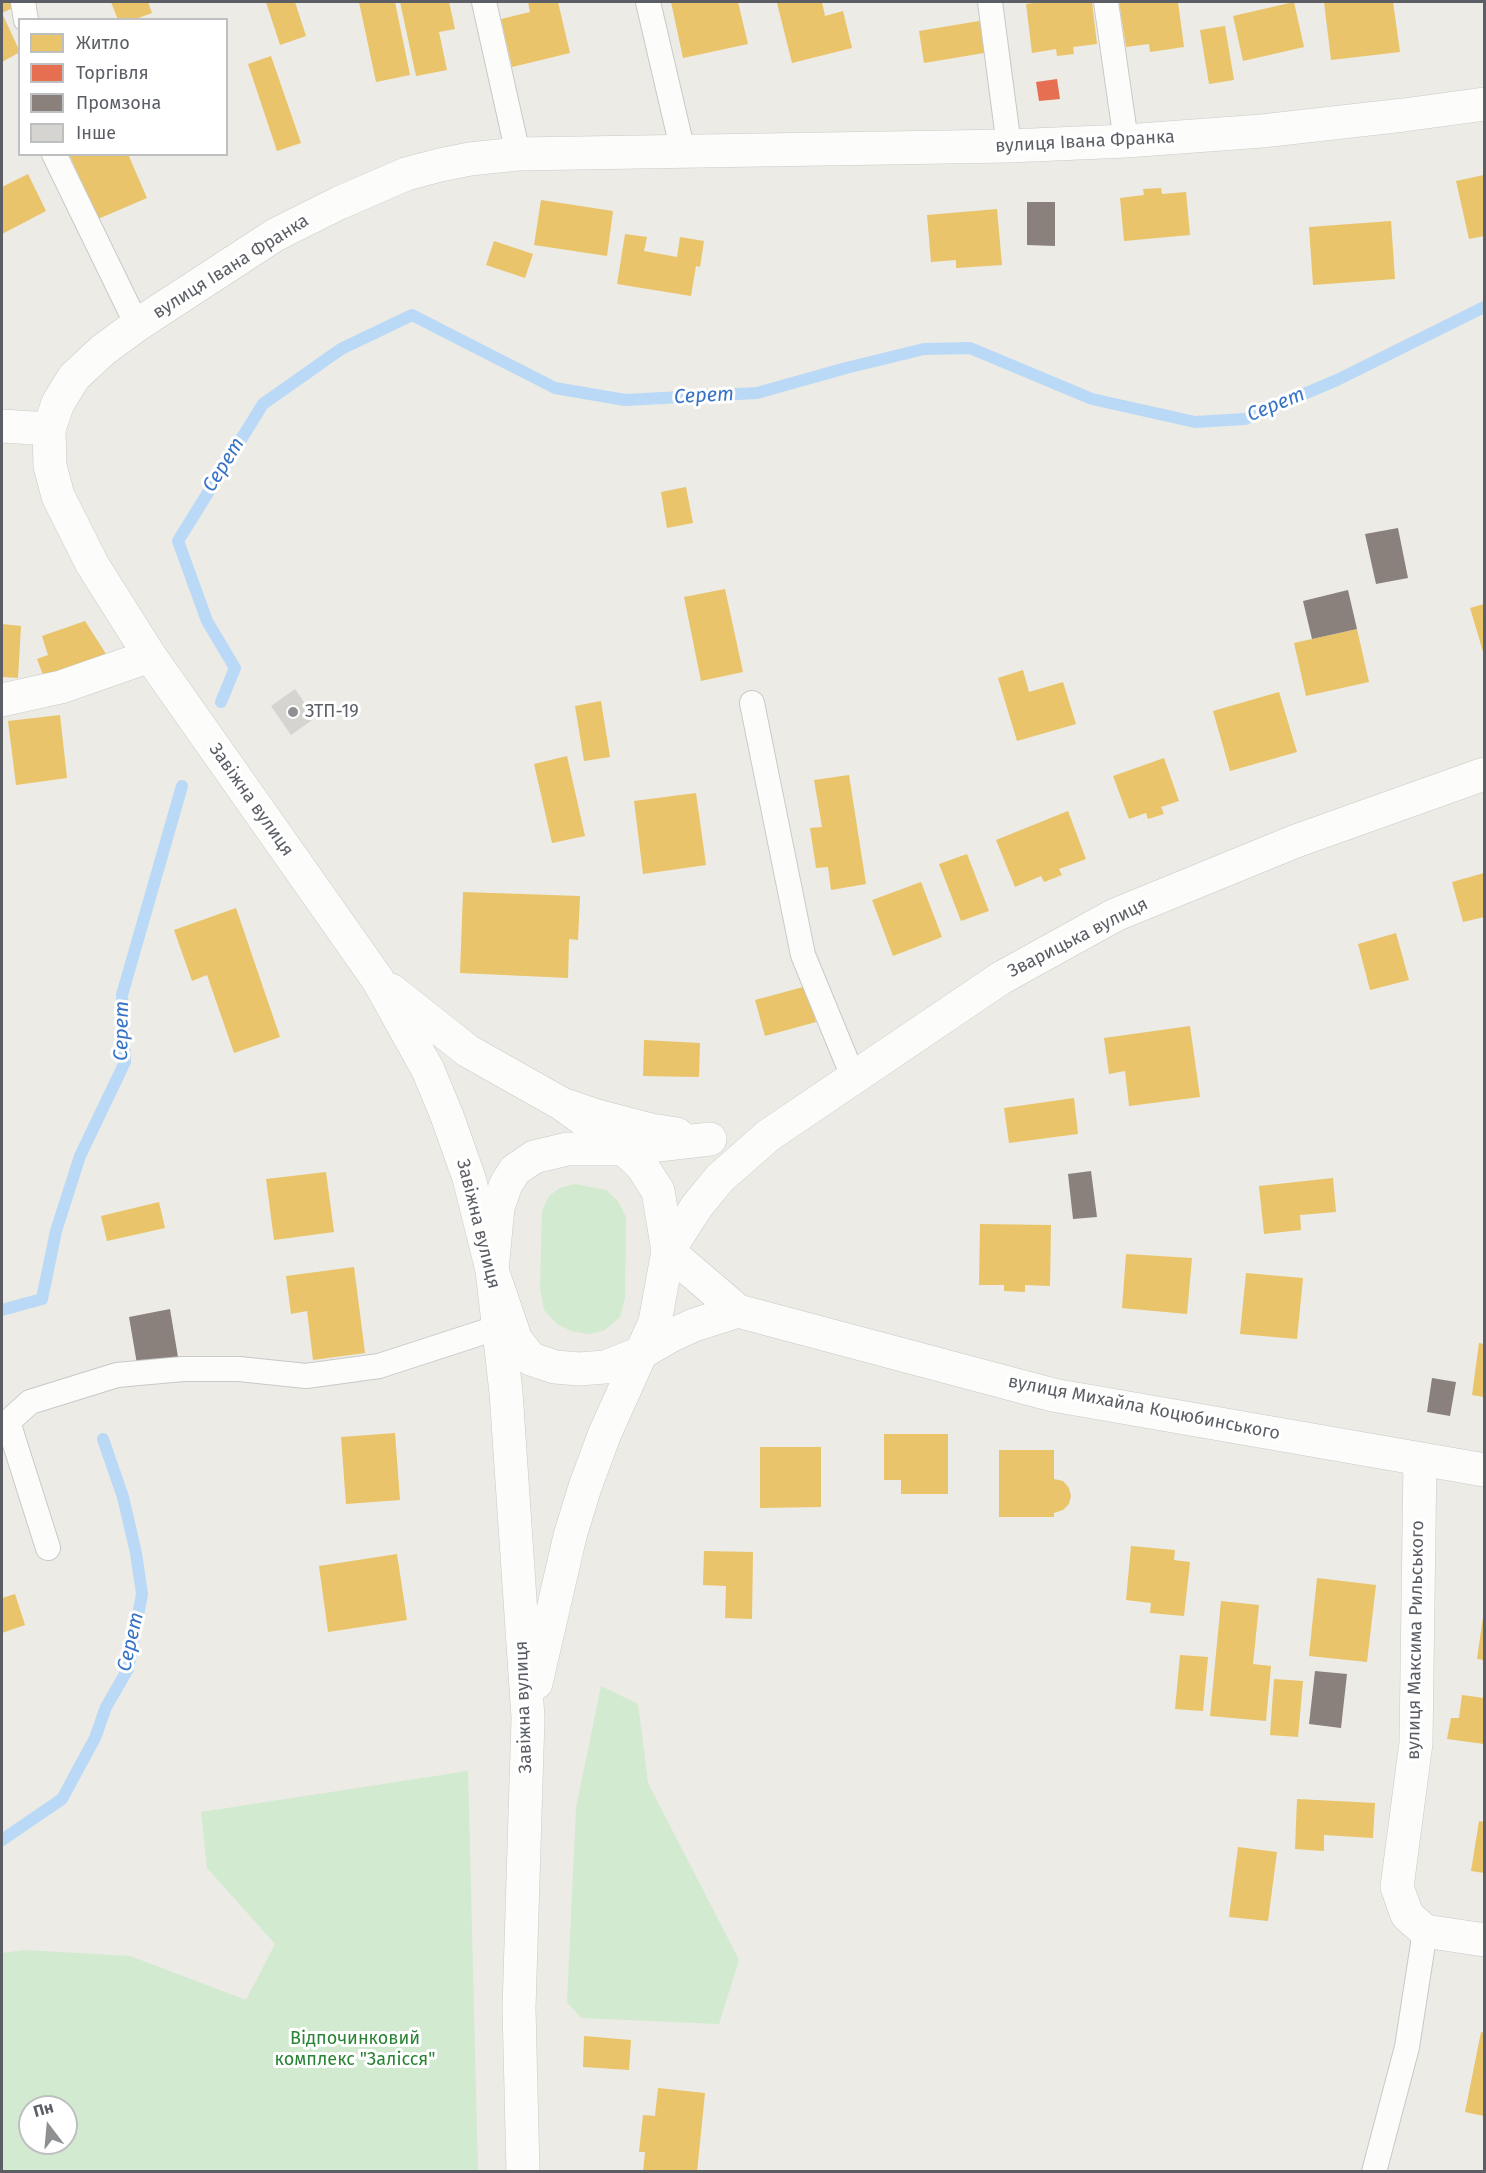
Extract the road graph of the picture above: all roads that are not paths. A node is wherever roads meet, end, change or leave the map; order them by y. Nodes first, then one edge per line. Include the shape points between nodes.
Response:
1 (23, 2) edge
2 (484, 2) edge
3 (648, 2) edge
4 (990, 2) edge
5 (1106, 2) edge
6 (26, 18) edge
7 (1485, 104) edge
8 (1126, 141) junction
9 (1009, 146) junction
10 (683, 152) junction
11 (518, 154) junction
12 (55, 156) edge
13 (138, 325) junction
14 (2, 426) edge
15 (49, 429) junction
16 (150, 656) junction
17 (2, 700) edge
18 (752, 703) dead end
19 (1485, 774) edge
20 (378, 980) junction
21 (854, 1079) junction
22 (562, 1104) junction
23 (769, 1135) junction
24 (710, 1139) junction
25 (624, 1149) junction
26 (668, 1251) junction
27 (492, 1270) junction
28 (738, 1311) junction
29 (499, 1327) junction
30 (641, 1353) junction
31 (5, 1423) edge
32 (1420, 1459) junction
33 (1485, 1470) edge
34 (48, 1548) dead end
35 (528, 1718) junction
36 (1425, 1931) junction
37 (1485, 1940) edge
38 (523, 2172) edge
39 (1374, 2172) edge

1 - 6 lane
2 - 11 lane
3 - 10 lane
4 - 9 lane
5 - 8 lane
7 - 8 main road, вулиця Івана Франка via 1274,129
8 - 9 main road, вулиця Івана Франка
9 - 10 main road, вулиця Івана Франка
10 - 11 main road, вулиця Івана Франка
11 - 13 main road, вулиця Івана Франка via 470,159 406,174 339,203 275,236
12 - 13 lane
13 - 15 main road, вулиця Івана Франка via 74,377 58,403
14 - 15 main road
15 - 16 main road, Завіжна вулиця via 50,466 58,496 92,564
16 - 17 main road via 61,687
16 - 20 main road, Завіжна вулиця
18 - 21 lane via 803,955
19 - 21 main road, Зварицька вулиця via 1296,841 1115,915 1001,978
20 - 22 main road via 468,1051
20 - 27 main road, Завіжна вулиця via 428,1070 447,1116 469,1178
21 - 23 main road, Зварицька вулиця
22 - 24 main road, Зварицька вулиця via 651,1130
22 - 25 main road
23 - 24 main road, Зварицька вулиця
23 - 26 main road, Зварицька вулиця via 720,1178
24 - 25 main road
25 - 26 main road via 642,1166 658,1191
25 - 27 main road via 567,1149 534,1157 515,1170 498,1207
26 - 28 main road
26 - 30 main road via 655,1322
27 - 29 main road, Завіжна вулиця
27 - 30 main road via 516,1340 531,1359 579,1369 606,1367
28 - 30 main road via 694,1324
28 - 32 main road, вулиця Михайла Коцюбинського via 1053,1395
29 - 31 lane via 379,1366 306,1376 239,1369 117,1375 30,1402
29 - 35 main road, Завіжна вулиця
30 - 35 main road via 605,1433 570,1536
31 - 34 lane
32 - 33 main road, вулиця Михайла Коцюбинського
32 - 36 main road, вулиця Максима Рильського via 1416,1743 1397,1887 1407,1915
35 - 38 main road, Завіжна вулиця via 519,2008
36 - 37 main road
36 - 39 lane via 1407,2047

